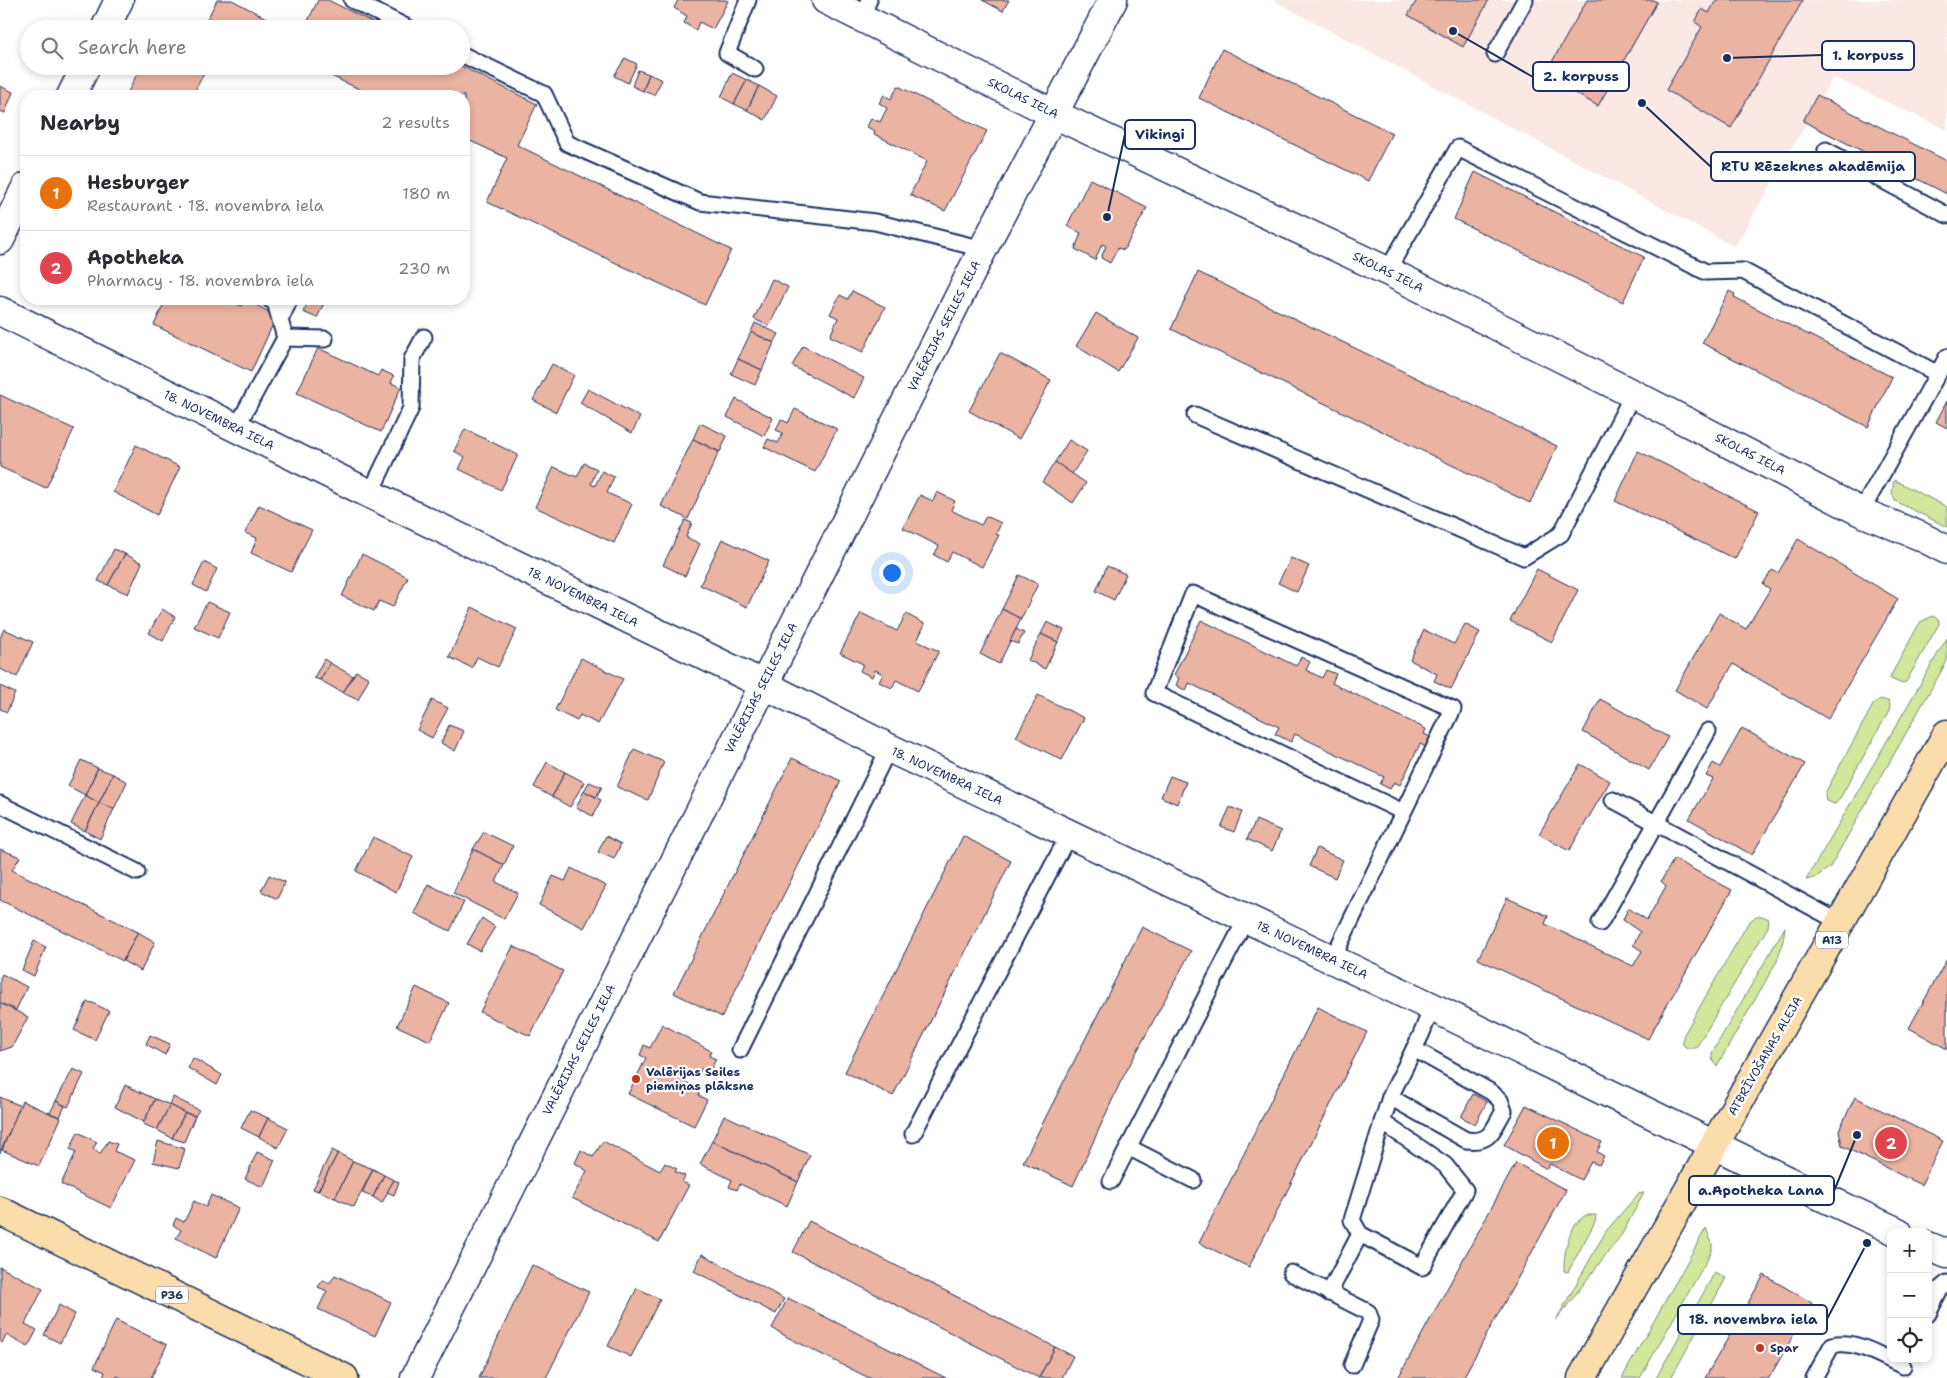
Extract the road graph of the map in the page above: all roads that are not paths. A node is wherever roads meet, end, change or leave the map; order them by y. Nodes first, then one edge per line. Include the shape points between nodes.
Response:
1 (119, 0) edge
2 (352, 0) edge
3 (748, 0) edge
4 (826, 0) edge
5 (1113, 0) edge
6 (1525, 0) edge
7 (865, 9) edge
8 (109, 20) edge
9 (392, 20) edge
10 (1495, 54) dead end
11 (470, 58) edge
12 (755, 69) dead end
13 (82, 75) edge
14 (74, 90) edge
15 (1054, 114) junction
16 (1826, 150) dead end
17 (20, 199) edge
18 (1947, 215) edge
19 (0, 240) edge
20 (982, 249) junction
21 (1387, 271) junction
22 (276, 305) edge
23 (287, 305) edge
24 (0, 311) edge
25 (281, 318) junction
26 (424, 337) dead end
27 (285, 338) junction
28 (325, 339) dead end
29 (1947, 357) edge
30 (1938, 374) junction
31 (1633, 394) junction
32 (1195, 415) dead end
33 (236, 428) junction
34 (370, 494) junction
35 (1861, 512) junction
36 (1947, 550) edge
37 (763, 684) junction
38 (1708, 732) dead end
39 (1947, 734) edge
40 (889, 748) junction
41 (1613, 800) dead end
42 (0, 804) edge
43 (1403, 812) junction
44 (1656, 823) junction
45 (1069, 834) junction
46 (136, 872) dead end
47 (1246, 919) junction
48 (1600, 923) dead end
49 (1840, 923) junction
50 (1332, 960) junction
51 (1432, 1007) junction
52 (1414, 1049) junction
53 (740, 1050) dead end
54 (1390, 1097) junction
55 (1382, 1122) junction
56 (913, 1134) dead end
57 (1715, 1144) junction
58 (1128, 1147) junction
59 (1193, 1180) dead end
60 (1111, 1181) dead end
61 (0, 1211) edge
62 (1889, 1228) edge
63 (1360, 1234) junction
64 (1932, 1248) edge
65 (1947, 1254) edge
66 (1291, 1273) dead end
67 (1947, 1283) edge
68 (1329, 1293) junction
69 (1932, 1306) edge
70 (1352, 1365) dead end
71 (1903, 1368) edge
72 (344, 1378) edge
73 (415, 1378) edge
74 (1582, 1378) edge
75 (1814, 1378) edge

1 - 8 street
2 - 9 lane
3 - 12 lane via 727,53
4 - 7 street, SKOLAS IELA
5 - 15 street, VALĒRIJAS SEILES IELA
6 - 10 lane
7 - 15 street, SKOLAS IELA
11 - 20 lane via 544,94 568,143 700,202 875,222
13 - 14 street
15 - 20 street, VALĒRIJAS SEILES IELA
15 - 21 street, SKOLAS IELA
16 - 18 lane
17 - 19 street
20 - 37 street, VALĒRIJAS SEILES IELA
21 - 30 lane via 1458,148 1706,272 1743,271
21 - 31 street, SKOLAS IELA
22 - 25 lane
23 - 25 lane
24 - 33 street, 18. NOVEMBRA IELA
25 - 27 lane
26 - 34 lane via 412,359 411,408
27 - 28 lane
27 - 33 lane
29 - 30 lane
30 - 35 lane
31 - 32 lane via 1561,534 1524,557
31 - 35 street, SKOLAS IELA
33 - 34 street, 18. NOVEMBRA IELA
34 - 37 street, 18. NOVEMBRA IELA
35 - 36 street, SKOLAS IELA
37 - 40 street, 18. NOVEMBRA IELA
37 - 73 street, VALĒRIJAS SEILES IELA
38 - 44 lane
39 - 49 main road, ATBRĪVOŠANAS ALEJA / A13
40 - 45 street, 18. NOVEMBRA IELA
40 - 53 lane
41 - 44 lane
42 - 46 lane
43 - 43 lane via 1453,709 1193,594 1154,693
43 - 50 lane
44 - 48 lane
44 - 49 lane
45 - 47 street, 18. NOVEMBRA IELA
45 - 56 lane
47 - 50 street, 18. NOVEMBRA IELA
47 - 58 lane
49 - 57 main road, ATBRĪVOŠANAS ALEJA / A13
50 - 51 street, 18. NOVEMBRA IELA
51 - 52 lane
51 - 57 street, 18. NOVEMBRA IELA
52 - 54 lane
52 - 54 lane via 1491,1092 1500,1100 1504,1111 1488,1136 1479,1141 1466,1140
54 - 55 lane
55 - 63 lane via 1352,1220
55 - 63 lane via 1445,1165 1465,1190 1422,1267
57 - 62 street, 18. NOVEMBRA IELA
57 - 74 main road, ATBRĪVOŠANAS ALEJA / A13
58 - 59 lane
58 - 60 lane
61 - 72 main road, P36
63 - 68 lane
64 - 65 street
66 - 68 lane
67 - 69 lane
68 - 70 lane via 1368,1312 1371,1320
71 - 75 lane via 1842,1342 1832,1345

